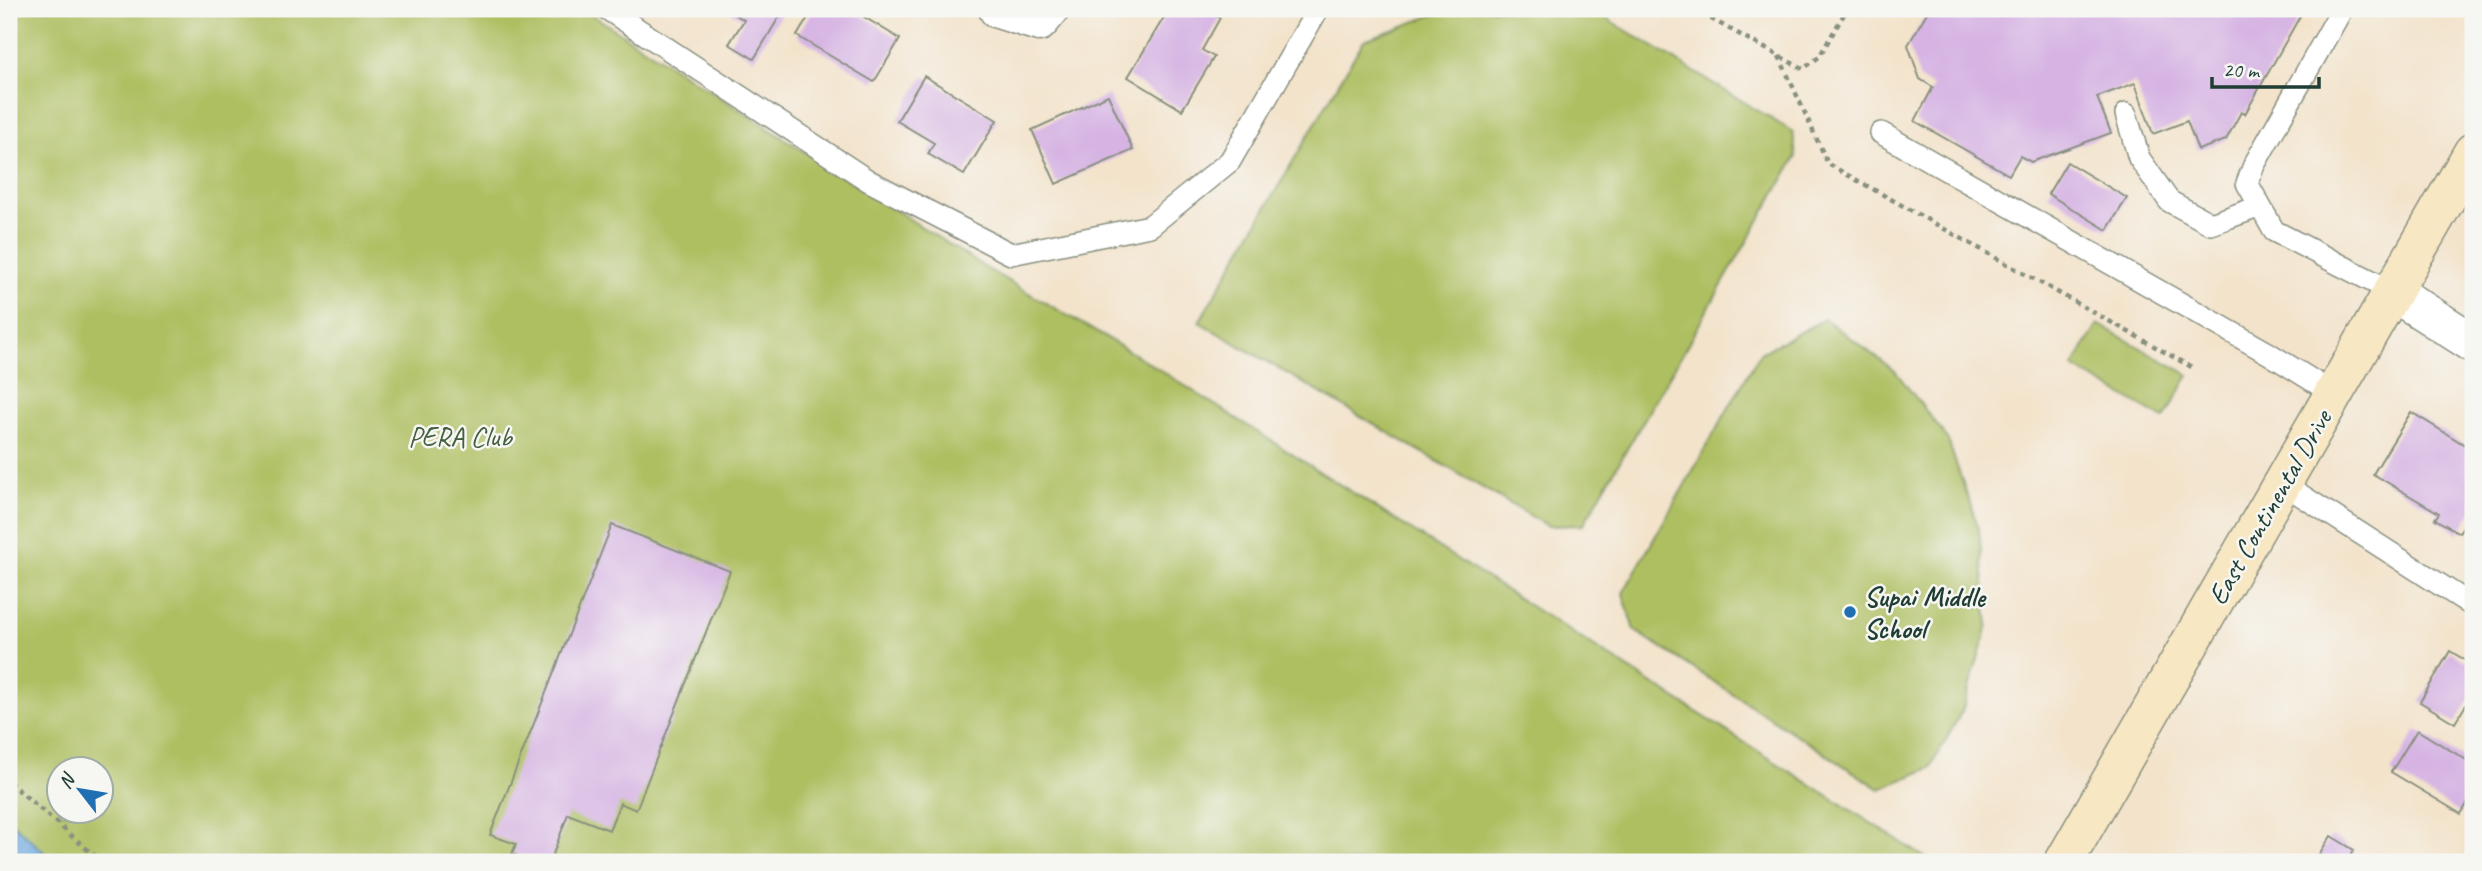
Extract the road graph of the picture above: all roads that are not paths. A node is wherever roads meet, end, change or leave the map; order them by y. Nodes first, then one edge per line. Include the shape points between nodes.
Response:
1 (607, 9) edge
2 (998, 9) edge
3 (1318, 9) edge
4 (2342, 9) edge
5 (1044, 15) edge
6 (2126, 114) dead end
7 (1881, 133) dead end
8 (2473, 152) edge
9 (2258, 206) junction
10 (2392, 292) junction
11 (2473, 343) edge
12 (2334, 394) junction
13 (2282, 484) junction
14 (2473, 606) edge
15 (2064, 862) edge

1 - 3 lane via 869,181 1011,254 1150,226 1230,161
2 - 5 street
4 - 9 lane via 2254,165 2247,183
6 - 9 lane via 2138,158 2169,201 2211,224
7 - 12 lane
8 - 10 street, East Continental Drive
9 - 10 lane via 2274,231
10 - 11 street
10 - 12 street, East Continental Drive
12 - 13 street, East Continental Drive
13 - 14 lane
13 - 15 street, East Continental Drive

